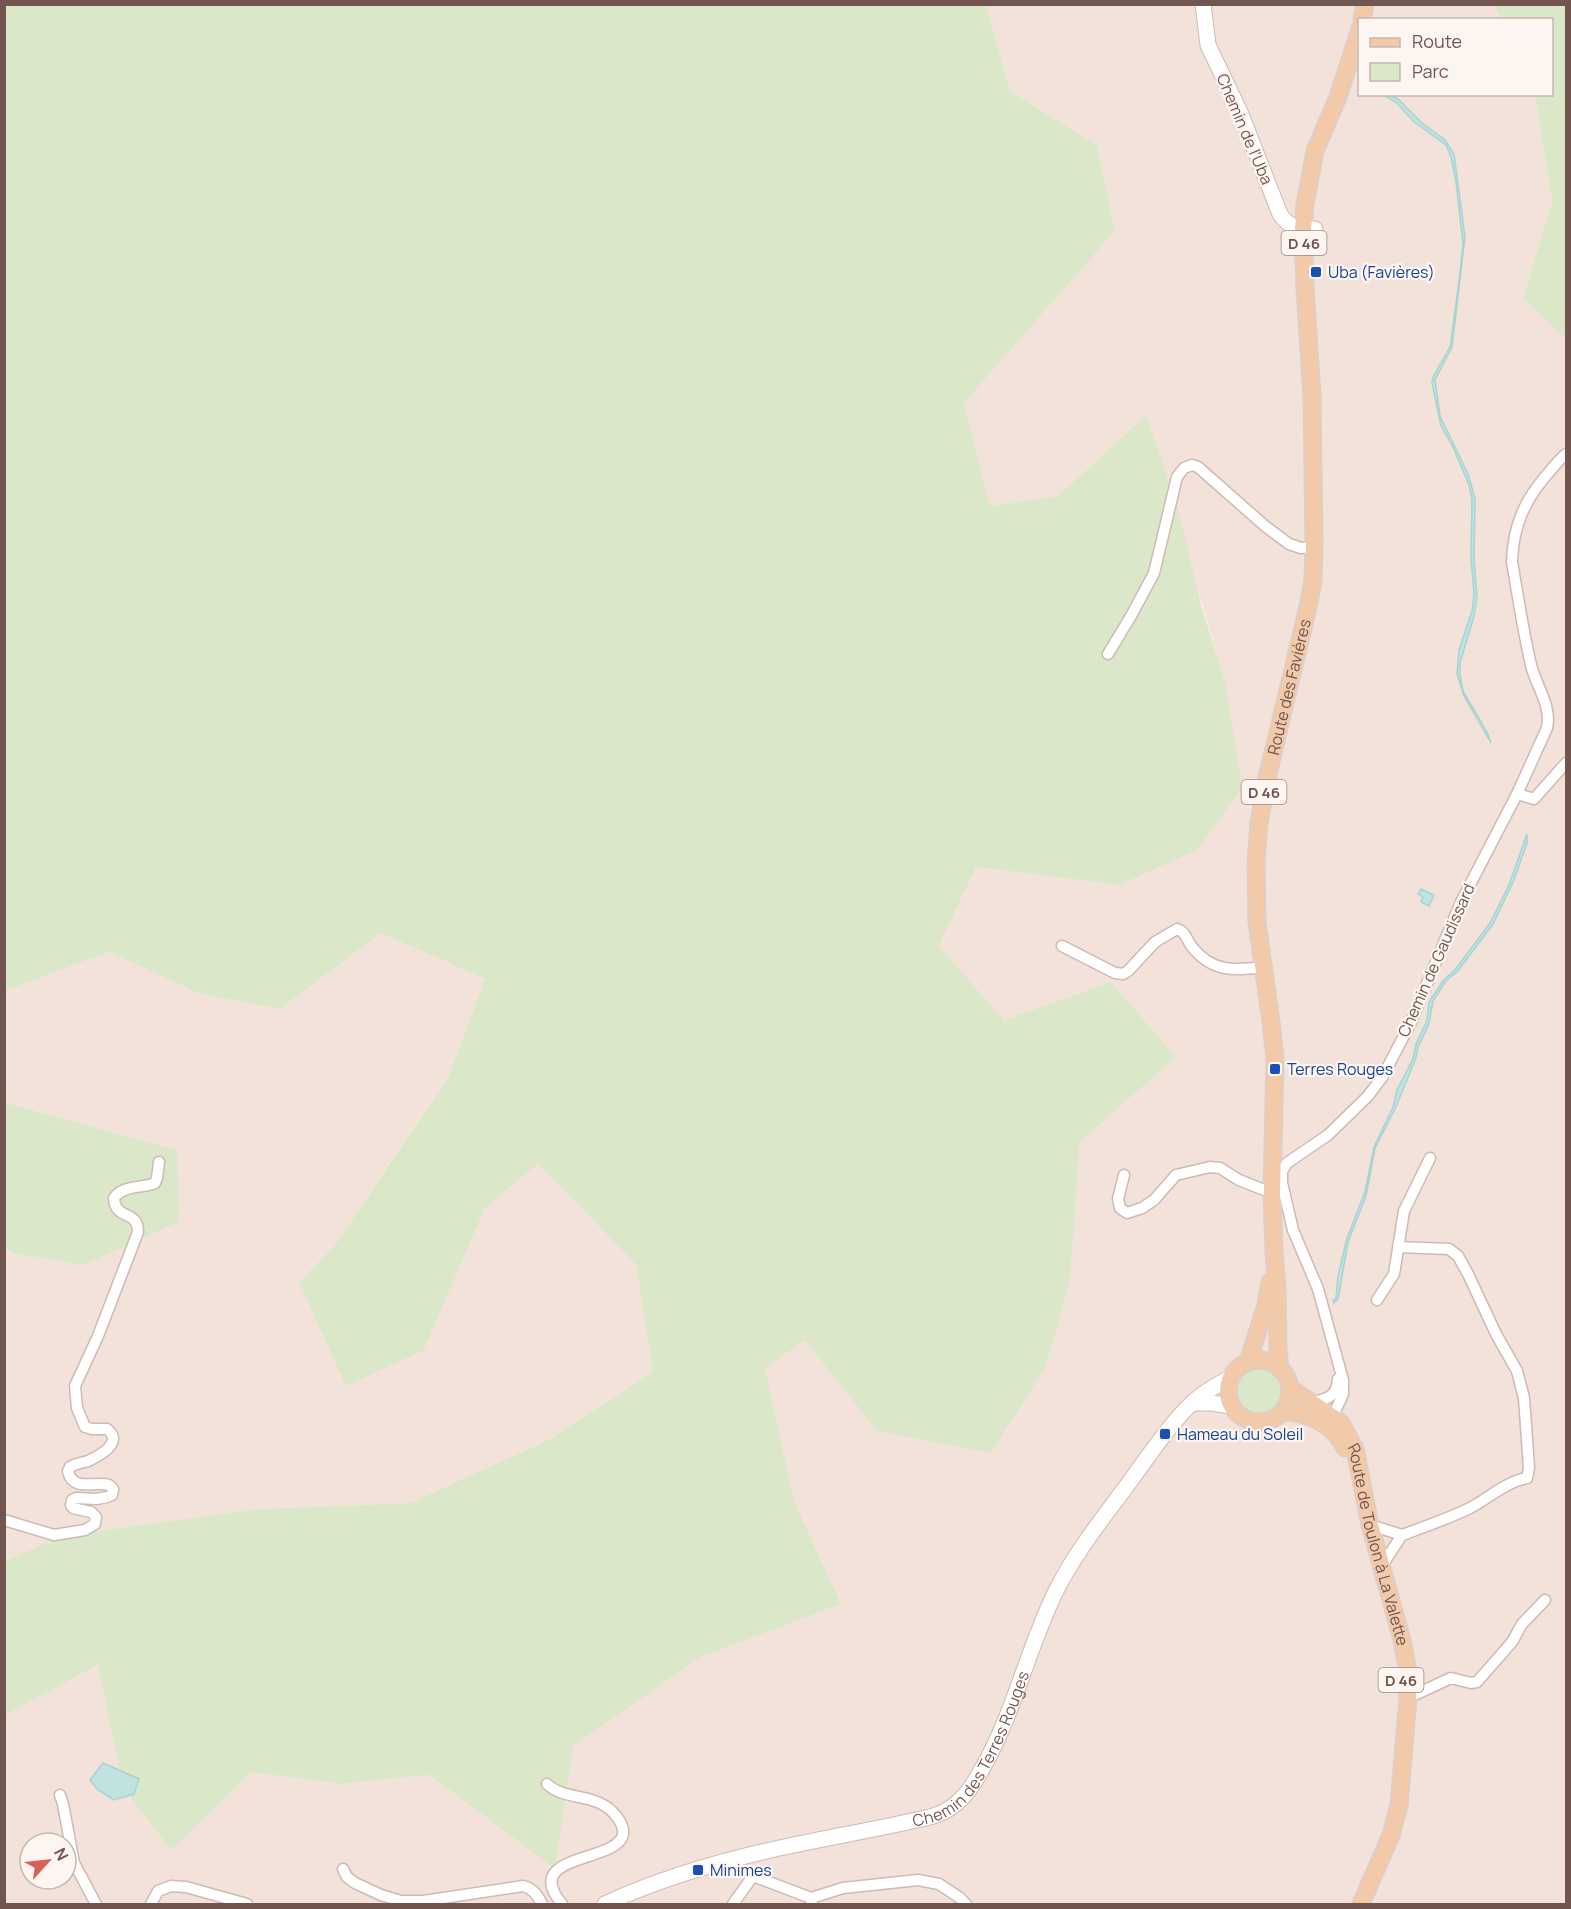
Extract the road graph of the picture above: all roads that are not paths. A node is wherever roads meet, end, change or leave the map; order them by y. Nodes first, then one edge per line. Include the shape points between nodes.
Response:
1 (1203, 4) edge
2 (1358, 32) edge
3 (1309, 229) junction
4 (1566, 454) edge
5 (1314, 547) junction
6 (1108, 654) dead end
7 (1566, 763) edge
8 (1517, 794) junction
9 (1062, 946) dead end
10 (1263, 967) junction
11 (1430, 1158) dead end
12 (159, 1162) dead end
13 (1124, 1175) dead end
14 (1272, 1193) junction
15 (1398, 1247) junction
16 (1274, 1251) junction
17 (1377, 1300) dead end
18 (1248, 1362) junction
19 (1340, 1366) junction
20 (1280, 1369) junction
21 (1232, 1377) junction
22 (1290, 1388) junction
23 (1192, 1403) junction
24 (1232, 1406) junction
25 (1313, 1410) junction
26 (1282, 1412) junction
27 (1333, 1416) junction
28 (4, 1520) edge
29 (1370, 1525) junction
30 (1402, 1535) junction
31 (1381, 1567) junction
32 (1545, 1600) dead end
33 (1408, 1698) junction
34 (547, 1784) dead end
35 (60, 1795) dead end
36 (736, 1859) junction
37 (343, 1869) dead end
38 (753, 1876) junction
39 (812, 1901) edge
40 (96, 1905) edge
41 (151, 1905) edge
42 (247, 1905) edge
43 (542, 1905) edge
44 (562, 1905) edge
45 (605, 1905) edge
46 (733, 1905) edge
47 (966, 1905) edge
48 (1354, 1905) edge
49 (1361, 1905) edge

1 - 3 main road, Chemin de l'Uba via 1208,45 1240,112 1280,214 1290,226
2 - 3 main road, D 46 via 1338,97
3 - 5 main road, Route des Favières / D 46 via 1316,322 1312,396
4 - 8 street via 1531,493 1512,547 1531,664 1549,720
5 - 6 street via 1289,544 1200,469 1192,465 1184,468 1178,477 1154,573
5 - 10 main road, Route des Favières / D 46 via 1310,598 1257,835 1256,902
7 - 8 street via 1534,799
8 - 19 street, Chemin de Gaudissard via 1461,902 1411,1022 1383,1076 1328,1135 1287,1163 1282,1171 1293,1230 1318,1289
9 - 10 street via 1123,974 1155,942 1177,929 1214,965 1235,970
10 - 14 main road, Route des Favières / D 46 via 1275,1059
11 - 15 street via 1404,1211
12 - 28 street via 155,1183 129,1188 114,1198 118,1211 136,1220 138,1234 75,1388 77,1408 85,1427 107,1429 114,1442 91,1460 70,1467 69,1476 83,1485 109,1485 112,1495 72,1500 73,1508 96,1517 93,1526 83,1530 49,1534
13 - 14 street via 1118,1202 1127,1213 1154,1200 1176,1175 1210,1167
14 - 16 main road, D 46
15 - 17 street via 1394,1274
15 - 30 street via 1449,1250 1458,1256 1517,1371 1524,1398 1529,1468 1527,1478 1474,1506
16 - 18 main road, D 46 via 1266,1305
16 - 20 main road, D 46
18 - 20 main road via 1265,1361
18 - 21 main road
19 - 25 street via 1334,1394
19 - 27 street via 1343,1394
20 - 22 main road
21 - 23 main road, Chemin des Terres Rouges
21 - 24 main road via 1228,1391
22 - 25 main road, Route de Toulon à La Valette / D 46
22 - 26 main road
23 - 24 main road
23 - 36 main road, Chemin des Terres Rouges via 1074,1558 1042,1622 1006,1721 982,1770 962,1799 930,1817
24 - 26 main road via 1251,1421 1268,1421
25 - 26 main road, Route de Toulon à La Valette / D 46
25 - 27 main road, Route de Toulon à La Valette / D 46
25 - 48 main road, Route de Toulon à La Valette / D 46 via 1343,1443 1352,1463 1367,1540 1400,1666 1395,1796 1377,1855
27 - 29 main road, Route de Toulon à La Valette / D 46 via 1346,1430 1355,1449
29 - 30 street
29 - 31 main road, Route de Toulon à La Valette / D 46
30 - 31 street
31 - 33 main road, Route de Toulon à La Valette / D 46 via 1402,1640
32 - 33 street via 1477,1682 1451,1678
33 - 49 main road, Route de Toulon à La Valette / D 46 via 1399,1805 1391,1835
34 - 44 street via 607,1807 623,1831 615,1845 568,1864 555,1874 552,1890
35 - 40 street via 74,1865
36 - 38 street via 739,1869
36 - 45 main road, Chemin des Terres Rouges via 661,1882
37 - 43 street via 355,1883 401,1901 523,1886 534,1892
38 - 39 street
38 - 46 street
39 - 47 street via 843,1887 918,1880 939,1884
41 - 42 street via 158,1891 176,1886

